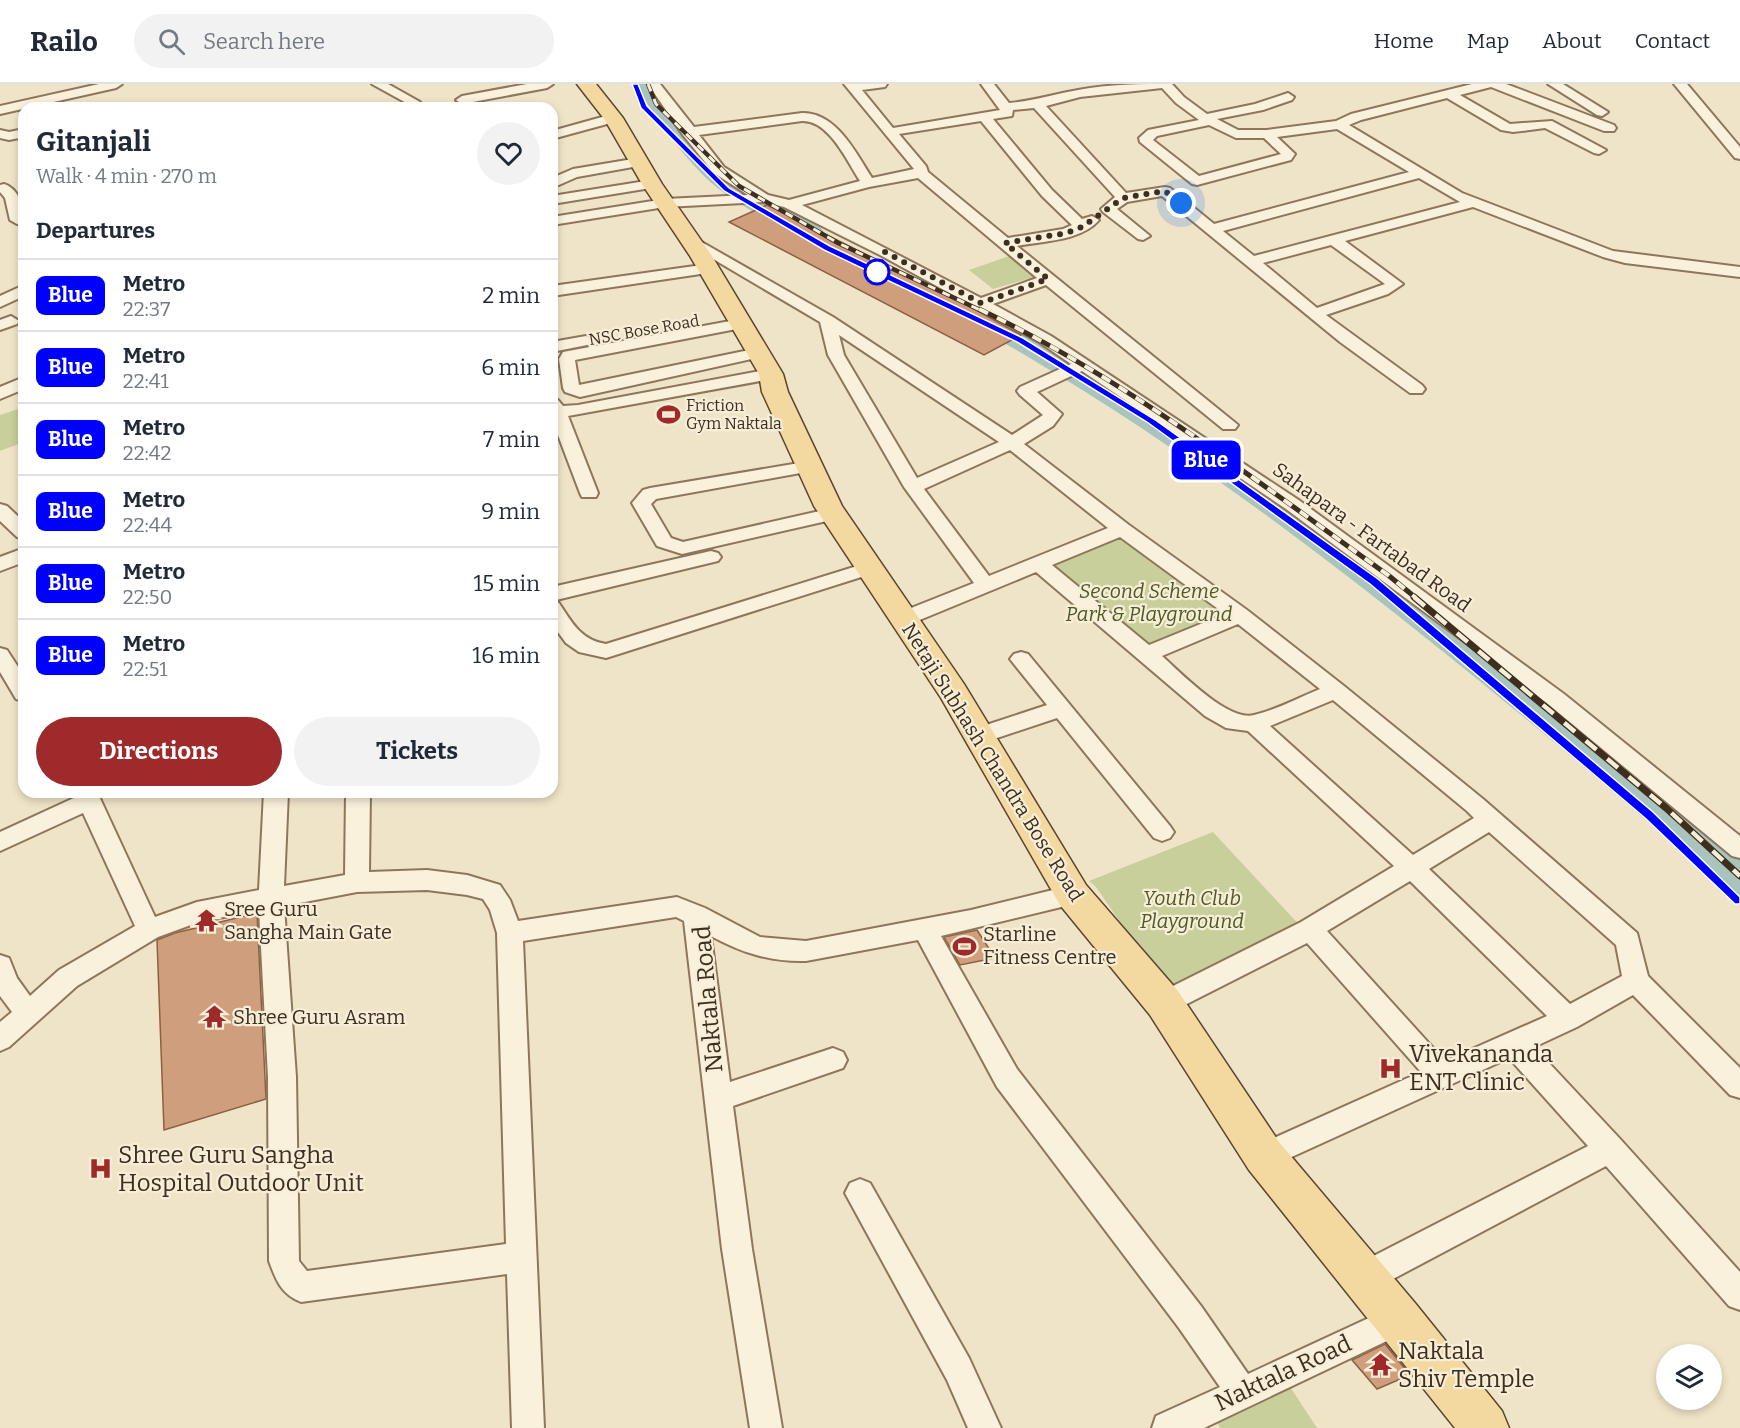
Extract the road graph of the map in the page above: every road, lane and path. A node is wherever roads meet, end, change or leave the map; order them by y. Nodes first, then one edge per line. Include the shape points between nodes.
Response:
1 (116, 84) edge
2 (378, 84) edge
3 (547, 84) edge
4 (586, 84) edge
5 (654, 84) edge
6 (881, 84) edge
7 (987, 84) edge
8 (1165, 84) edge
9 (1487, 84) edge
10 (1495, 84) edge
11 (1554, 84) edge
12 (1680, 84) edge
13 (852, 86) edge
14 (1448, 93) junction
15 (1288, 97) dead end
16 (1601, 97) dead end
17 (462, 100) dead end
18 (1582, 100) junction
19 (36, 102) edge
20 (414, 102) dead end
21 (1037, 104) junction
22 (18, 106) edge
23 (1006, 107) junction
24 (0, 110) edge
25 (1602, 112) dead end
26 (984, 117) junction
27 (613, 118) junction
28 (1208, 120) junction
29 (1339, 125) junction
30 (1609, 128) dead end
31 (688, 132) junction
32 (890, 132) junction
33 (558, 133) edge
34 (0, 134) edge
35 (18, 134) edge
36 (1267, 134) junction
37 (1599, 150) dead end
38 (1740, 155) edge
39 (921, 173) junction
40 (1422, 173) junction
41 (558, 181) edge
42 (1197, 181) junction
43 (652, 183) junction
44 (867, 183) junction
45 (4, 188) dead end
46 (1165, 191) junction
47 (757, 198) junction
48 (1123, 198) junction
49 (558, 199) edge
50 (1473, 203) junction
51 (789, 204) junction
52 (1108, 209) junction
53 (18, 214) edge
54 (558, 219) edge
55 (18, 220) edge
56 (0, 225) edge
57 (1082, 227) junction
58 (1212, 229) junction
59 (1143, 236) dead end
60 (1332, 239) junction
61 (1005, 243) junction
62 (701, 256) junction
63 (1251, 262) junction
64 (1740, 272) edge
65 (1048, 279) junction
66 (558, 290) edge
67 (18, 294) edge
68 (0, 302) edge
69 (981, 303) junction
70 (1317, 313) junction
71 (738, 319) junction
72 (827, 320) junction
73 (558, 346) edge
74 (765, 364) junction
75 (1076, 367) junction
76 (656, 376) junction
77 (18, 385) edge
78 (592, 389) junction
79 (1416, 389) dead end
80 (664, 393) junction
81 (0, 394) edge
82 (599, 406) junction
83 (558, 408) edge
84 (558, 415) edge
85 (1229, 425) dead end
86 (1012, 442) junction
87 (811, 466) junction
88 (913, 487) junction
89 (590, 494) dead end
90 (0, 510) edge
91 (837, 519) junction
92 (18, 526) edge
93 (1122, 529) junction
94 (18, 557) edge
95 (1038, 563) junction
96 (0, 565) edge
97 (870, 568) junction
98 (985, 584) junction
99 (558, 592) edge
100 (1240, 615) junction
101 (558, 618) edge
102 (903, 619) junction
103 (1145, 655) junction
104 (0, 656) edge
105 (1021, 659) dead end
106 (18, 682) edge
107 (1336, 692) junction
108 (1062, 708) junction
109 (1254, 724) junction
110 (979, 736) junction
111 (84, 798) edge
112 (89, 798) edge
113 (276, 798) edge
114 (358, 798) edge
115 (1490, 820) junction
116 (1162, 832) dead end
117 (0, 842) edge
118 (1740, 849) edge
119 (1412, 868) junction
120 (357, 882) junction
121 (1073, 895) junction
122 (271, 899) junction
123 (696, 915) junction
124 (924, 928) junction
125 (1310, 929) junction
126 (149, 930) junction
127 (510, 933) junction
128 (0, 966) edge
129 (1636, 981) junction
130 (1164, 1003) junction
131 (29, 1011) junction
132 (1568, 1019) junction
133 (0, 1039) edge
134 (1513, 1043) junction
135 (834, 1060) dead end
136 (1442, 1076) junction
137 (1740, 1086) edge
138 (718, 1099) junction
139 (1611, 1149) junction
140 (1264, 1156) junction
141 (860, 1193) dead end
142 (522, 1257) junction
143 (1365, 1277) junction
144 (1740, 1295) edge
145 (1399, 1319) junction
146 (1242, 1392) junction
147 (528, 1428) edge
148 (766, 1428) edge
149 (985, 1428) edge
150 (1168, 1428) edge
151 (1485, 1428) edge

1 - 19 street
2 - 20 street
3 - 17 street
4 - 27 main road, Netaji Subhash Chandra Bose Road
5 - 31 street, Sahapara - Fartabad Road
6 - 13 street
7 - 23 street
8 - 21 street via 1080,93
8 - 28 street
9 - 14 street
10 - 30 street
11 - 18 street
12 - 38 street
13 - 32 street
14 - 29 street
14 - 37 street via 1506,127 1547,124
15 - 28 street
16 - 18 street
18 - 25 street
21 - 23 street
21 - 48 street
22 - 24 street
23 - 26 street via 1007,113
26 - 32 street
26 - 57 street via 1047,193
27 - 33 street
27 - 43 main road, Netaji Subhash Chandra Bose Road
28 - 36 street via 1236,134
28 - 42 street via 1146,138
29 - 36 street
29 - 40 street
31 - 44 street via 813,117 849,154
31 - 47 street, Sahapara - Fartabad Road via 718,170
32 - 39 street
34 - 35 street
36 - 42 street via 1288,154 1286,157
39 - 44 street
39 - 61 street
40 - 50 street
40 - 58 street
41 - 43 street via 573,173
42 - 46 street
43 - 47 street
43 - 49 street
43 - 54 street
43 - 62 main road, Netaji Subhash Chandra Bose Road
44 - 51 street
45 - 53 street
46 - 48 street
46 - 58 street
47 - 51 street, Sahapara - Fartabad Road
48 - 52 street
50 - 60 street
50 - 64 street via 1608,254
51 - 69 street, Sahapara - Fartabad Road
52 - 57 street
52 - 59 street
55 - 56 street
57 - 61 street
58 - 63 street
60 - 63 street
60 - 70 street via 1395,285
61 - 65 street
62 - 66 street
62 - 71 main road, Netaji Subhash Chandra Bose Road
62 - 72 street
63 - 70 street
65 - 69 street
65 - 85 street
67 - 68 street
69 - 75 street, Sahapara - Fartabad Road
70 - 79 street
71 - 73 street, NSC Bose Road
71 - 74 main road, Netaji Subhash Chandra Bose Road
71 - 78 street via 569,356 571,388 580,392
72 - 86 street
72 - 88 street via 836,355
74 - 76 street
74 - 80 street
74 - 87 main road, Netaji Subhash Chandra Bose Road
75 - 86 street via 1026,391 1053,414 1052,419
75 - 118 street, Sahapara - Fartabad Road via 1293,505 1547,692
76 - 78 street
76 - 80 street
77 - 81 street
78 - 82 street
80 - 82 street
82 - 83 street
84 - 89 street
86 - 88 street
86 - 93 street
87 - 91 main road, Netaji Subhash Chandra Bose Road
87 - 91 street via 650,494 641,503 664,542 682,548
88 - 98 street
90 - 92 street
91 - 97 main road, Netaji Subhash Chandra Bose Road
91 - 99 street
93 - 95 street
93 - 100 street
94 - 96 street
95 - 98 street
95 - 103 street
97 - 101 street via 606,651 574,642
97 - 102 main road, Netaji Subhash Chandra Bose Road
98 - 102 street
100 - 103 street
100 - 107 street
102 - 110 main road, Netaji Subhash Chandra Bose Road
103 - 109 street via 1213,711 1234,722
104 - 106 street
105 - 108 street
107 - 109 street
107 - 115 street
108 - 110 street
108 - 116 street
109 - 119 street
110 - 121 main road, Netaji Subhash Chandra Bose Road
111 - 117 street
112 - 126 street
113 - 122 street
114 - 120 street
115 - 119 street
115 - 129 street via 1628,940
119 - 125 street
119 - 132 street
120 - 122 street
120 - 127 street via 427,880 491,892
121 - 124 street, Naktala Road
121 - 130 main road, Netaji Subhash Chandra Bose Road
122 - 126 street via 197,912
122 - 142 street via 282,1077 284,1261 290,1276 301,1287
123 - 124 street, Naktala Road via 752,945 779,952 806,951
123 - 127 street via 677,907
123 - 138 street, Naktala Road
124 - 146 street via 1007,1078 1190,1317
125 - 130 street
125 - 136 street
126 - 131 street via 68,978
127 - 142 street
128 - 131 street via 13,996
129 - 132 street
129 - 137 street
130 - 140 main road, Netaji Subhash Chandra Bose Road
131 - 133 street
132 - 134 street
134 - 136 street
134 - 139 street
135 - 138 street
136 - 140 street
138 - 148 street, Naktala Road
139 - 143 street
139 - 144 street
140 - 143 main road, Netaji Subhash Chandra Bose Road
141 - 149 street via 958,1369
142 - 147 street
143 - 145 main road, Netaji Subhash Chandra Bose Road
145 - 146 street, Naktala Road
145 - 151 main road, Netaji Subhash Chandra Bose Road
146 - 150 street, Naktala Road

